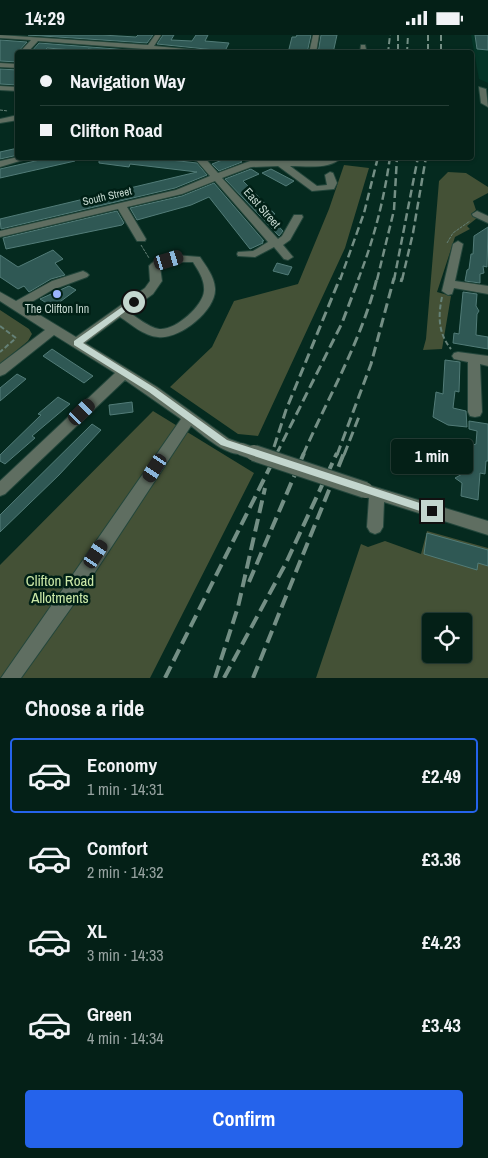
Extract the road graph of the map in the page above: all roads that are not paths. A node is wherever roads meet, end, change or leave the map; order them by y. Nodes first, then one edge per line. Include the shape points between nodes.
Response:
1 (158, 35) edge
2 (316, 35) edge
3 (0, 36) edge
4 (36, 39) junction
5 (99, 43) junction
6 (25, 50) edge
7 (93, 50) edge
8 (148, 50) edge
9 (313, 50) edge
10 (0, 65) edge
11 (15, 66) edge
12 (0, 88) edge
13 (15, 89) edge
14 (482, 89) dead end
15 (488, 105) edge
16 (15, 118) edge
17 (0, 121) edge
18 (17, 160) edge
19 (201, 160) edge
20 (335, 160) edge
21 (0, 164) edge
22 (281, 164) junction
23 (330, 175) dead end
24 (217, 176) junction
25 (122, 206) junction
26 (477, 214) dead end
27 (298, 217) dead end
28 (488, 220) edge
29 (0, 234) edge
30 (141, 239) dead end
31 (276, 243) junction
32 (458, 244) dead end
33 (242, 254) dead end
34 (288, 257) dead end
35 (83, 275) dead end
36 (488, 291) edge
37 (0, 296) edge
38 (16, 306) junction
39 (120, 312) junction
40 (54, 329) junction
41 (77, 343) junction
42 (458, 355) dead end
43 (474, 359) junction
44 (488, 361) edge
45 (0, 371) edge
46 (124, 373) junction
47 (475, 412) dead end
48 (190, 417) junction
49 (0, 490) edge
50 (371, 492) junction
51 (375, 527) dead end
52 (488, 528) edge
53 (10, 678) edge

1 - 8 street
2 - 9 street
3 - 4 street
4 - 5 street
4 - 6 street
5 - 7 street
5 - 8 street
10 - 11 street
12 - 13 street
14 - 15 street
16 - 17 street
18 - 21 street
19 - 24 street, East Street
20 - 22 street, South Street via 332,163
22 - 23 street via 315,189 330,187
22 - 24 street, South Street via 250,164
24 - 25 street, South Street via 179,192
24 - 31 street, East Street
25 - 29 street, South Street
25 - 30 street
26 - 28 street
27 - 31 street via 286,238
31 - 33 street via 255,254
31 - 34 street, East Street
32 - 36 street via 449,283
35 - 38 street via 43,289
37 - 38 street
38 - 40 street
39 - 39 street via 157,333 170,333 187,323 208,298 209,279 196,259 181,257 157,264 154,266 156,281 149,291
39 - 41 street
40 - 41 street
40 - 45 street
41 - 46 street
42 - 43 street
43 - 44 street
43 - 47 street
46 - 48 street
46 - 49 street
48 - 50 street, bridge via 224,443
48 - 53 street
50 - 51 street
50 - 52 street

